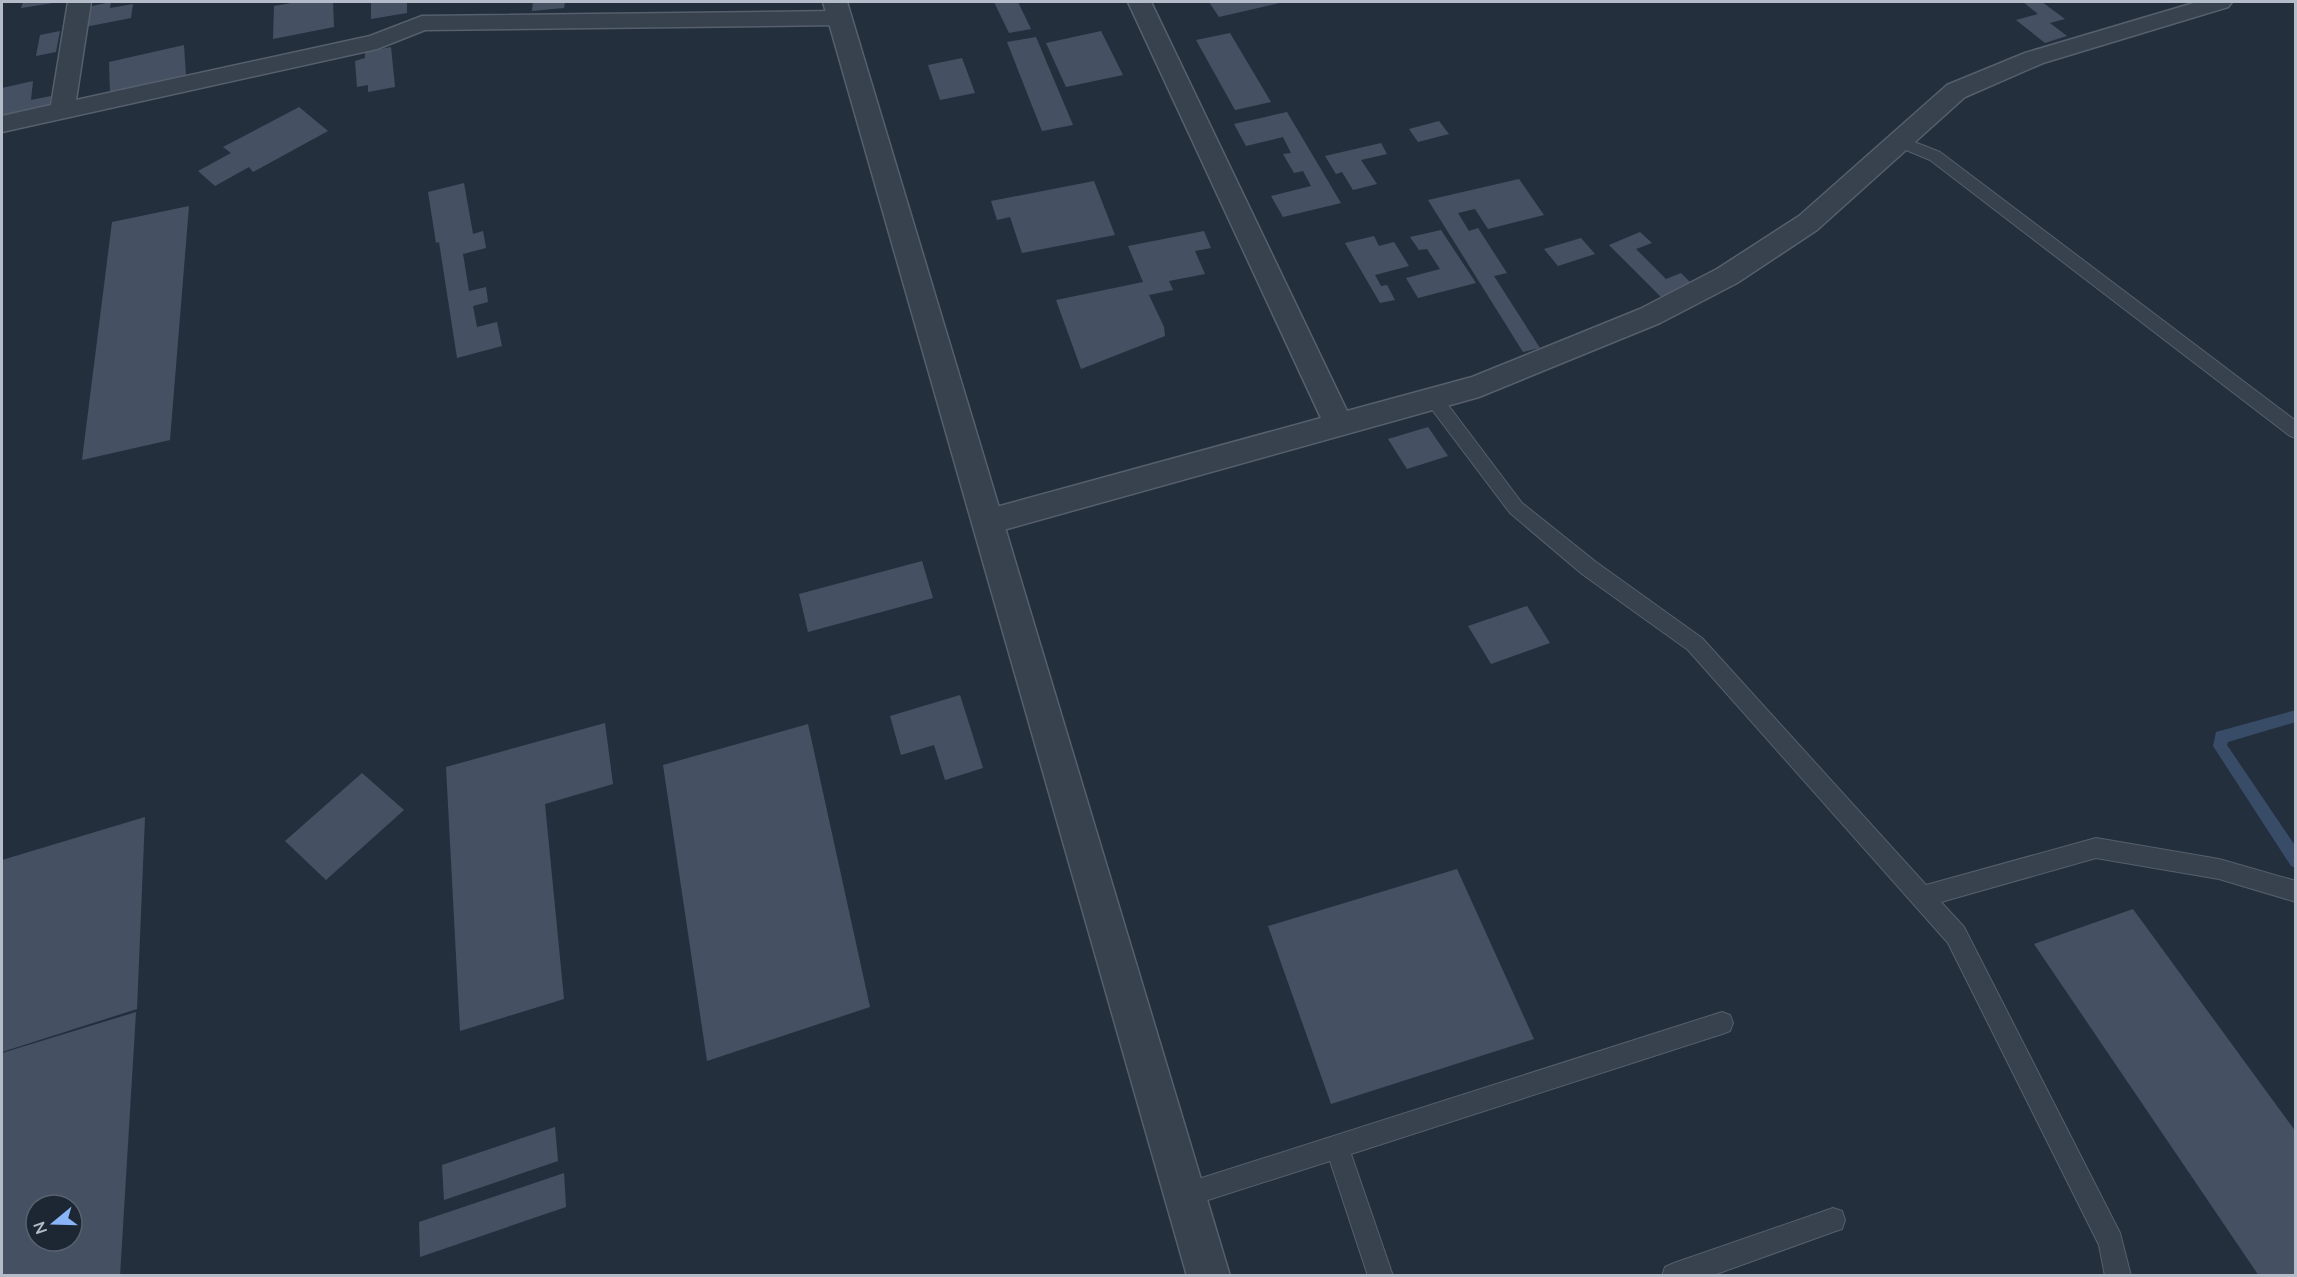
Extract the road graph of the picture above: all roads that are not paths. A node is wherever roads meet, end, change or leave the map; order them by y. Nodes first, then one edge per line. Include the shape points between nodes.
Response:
1 (80, 2) edge
2 (1139, 2) edge
3 (2220, 2) edge
4 (836, 10) edge
5 (62, 112) junction
6 (2, 124) edge
7 (1899, 141) junction
8 (1434, 398) junction
9 (1339, 424) junction
10 (2295, 431) edge
11 (989, 521) junction
12 (2295, 892) edge
13 (1922, 897) junction
14 (1722, 1023) dead end
15 (1336, 1147) junction
16 (1186, 1195) junction
17 (1833, 1220) dead end
18 (1209, 1275) edge
19 (1381, 1275) edge
20 (1674, 1275) edge
21 (2118, 1275) edge

1 - 5 street
2 - 9 street
3 - 7 street via 2034,58 1956,91
4 - 5 street via 422,23 377,42
4 - 11 street
5 - 6 street
7 - 8 street via 1808,223 1727,276 1650,316 1479,386
7 - 10 lane via 1935,156
8 - 9 street
8 - 13 lane via 1516,508 1589,568 1695,644
9 - 11 street
11 - 16 street
12 - 13 lane via 2219,869 2096,848
13 - 21 lane via 1956,934 2111,1242
14 - 15 lane
15 - 16 lane
15 - 19 lane
16 - 18 street
17 - 20 lane

